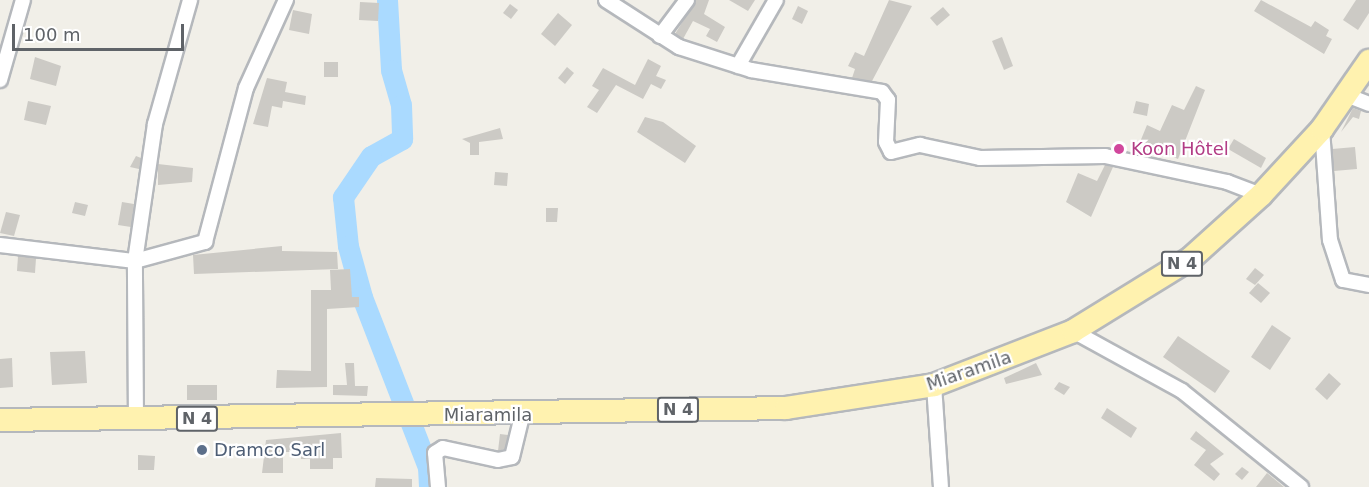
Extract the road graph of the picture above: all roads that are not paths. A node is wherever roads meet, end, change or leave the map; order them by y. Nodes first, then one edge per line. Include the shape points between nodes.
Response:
1 (23, 0) edge
2 (190, 0) edge
3 (286, 0) edge
4 (606, 0) edge
5 (687, 0) edge
6 (776, 0) edge
7 (660, 36) junction
8 (1369, 61) edge
9 (738, 66) junction
10 (0, 80) edge
11 (1346, 94) junction
12 (1369, 104) edge
13 (1322, 129) junction
14 (1261, 195) junction
15 (0, 245) edge
16 (135, 261) junction
17 (1369, 285) edge
18 (1073, 331) junction
19 (934, 386) junction
20 (522, 416) junction
21 (0, 420) edge
22 (136, 421) junction
23 (438, 487) edge
24 (941, 487) edge
25 (1301, 487) edge

1 - 10 street
2 - 16 street via 155,124
3 - 16 street via 261,45 246,88 212,234 205,242
4 - 7 street
5 - 7 street
6 - 9 street
7 - 9 street
8 - 11 main road, Miaramila / N 4
9 - 14 street via 882,92 888,100 886,142 891,152 920,145 980,158 1105,156 1227,182
11 - 12 street
11 - 13 main road, Miaramila / N 4
13 - 14 main road, Miaramila / N 4
13 - 17 street via 1330,240 1344,280
14 - 18 main road, Miaramila / N 4 via 1190,259
15 - 16 street
16 - 22 street
18 - 19 main road, Miaramila / N 4
18 - 25 street via 1182,391
19 - 20 main road, Miaramila / N 4 via 786,408
19 - 24 street
20 - 22 main road, Miaramila / N 4
20 - 23 street via 512,457 498,460 443,448 435,453
21 - 22 main road, N 4

